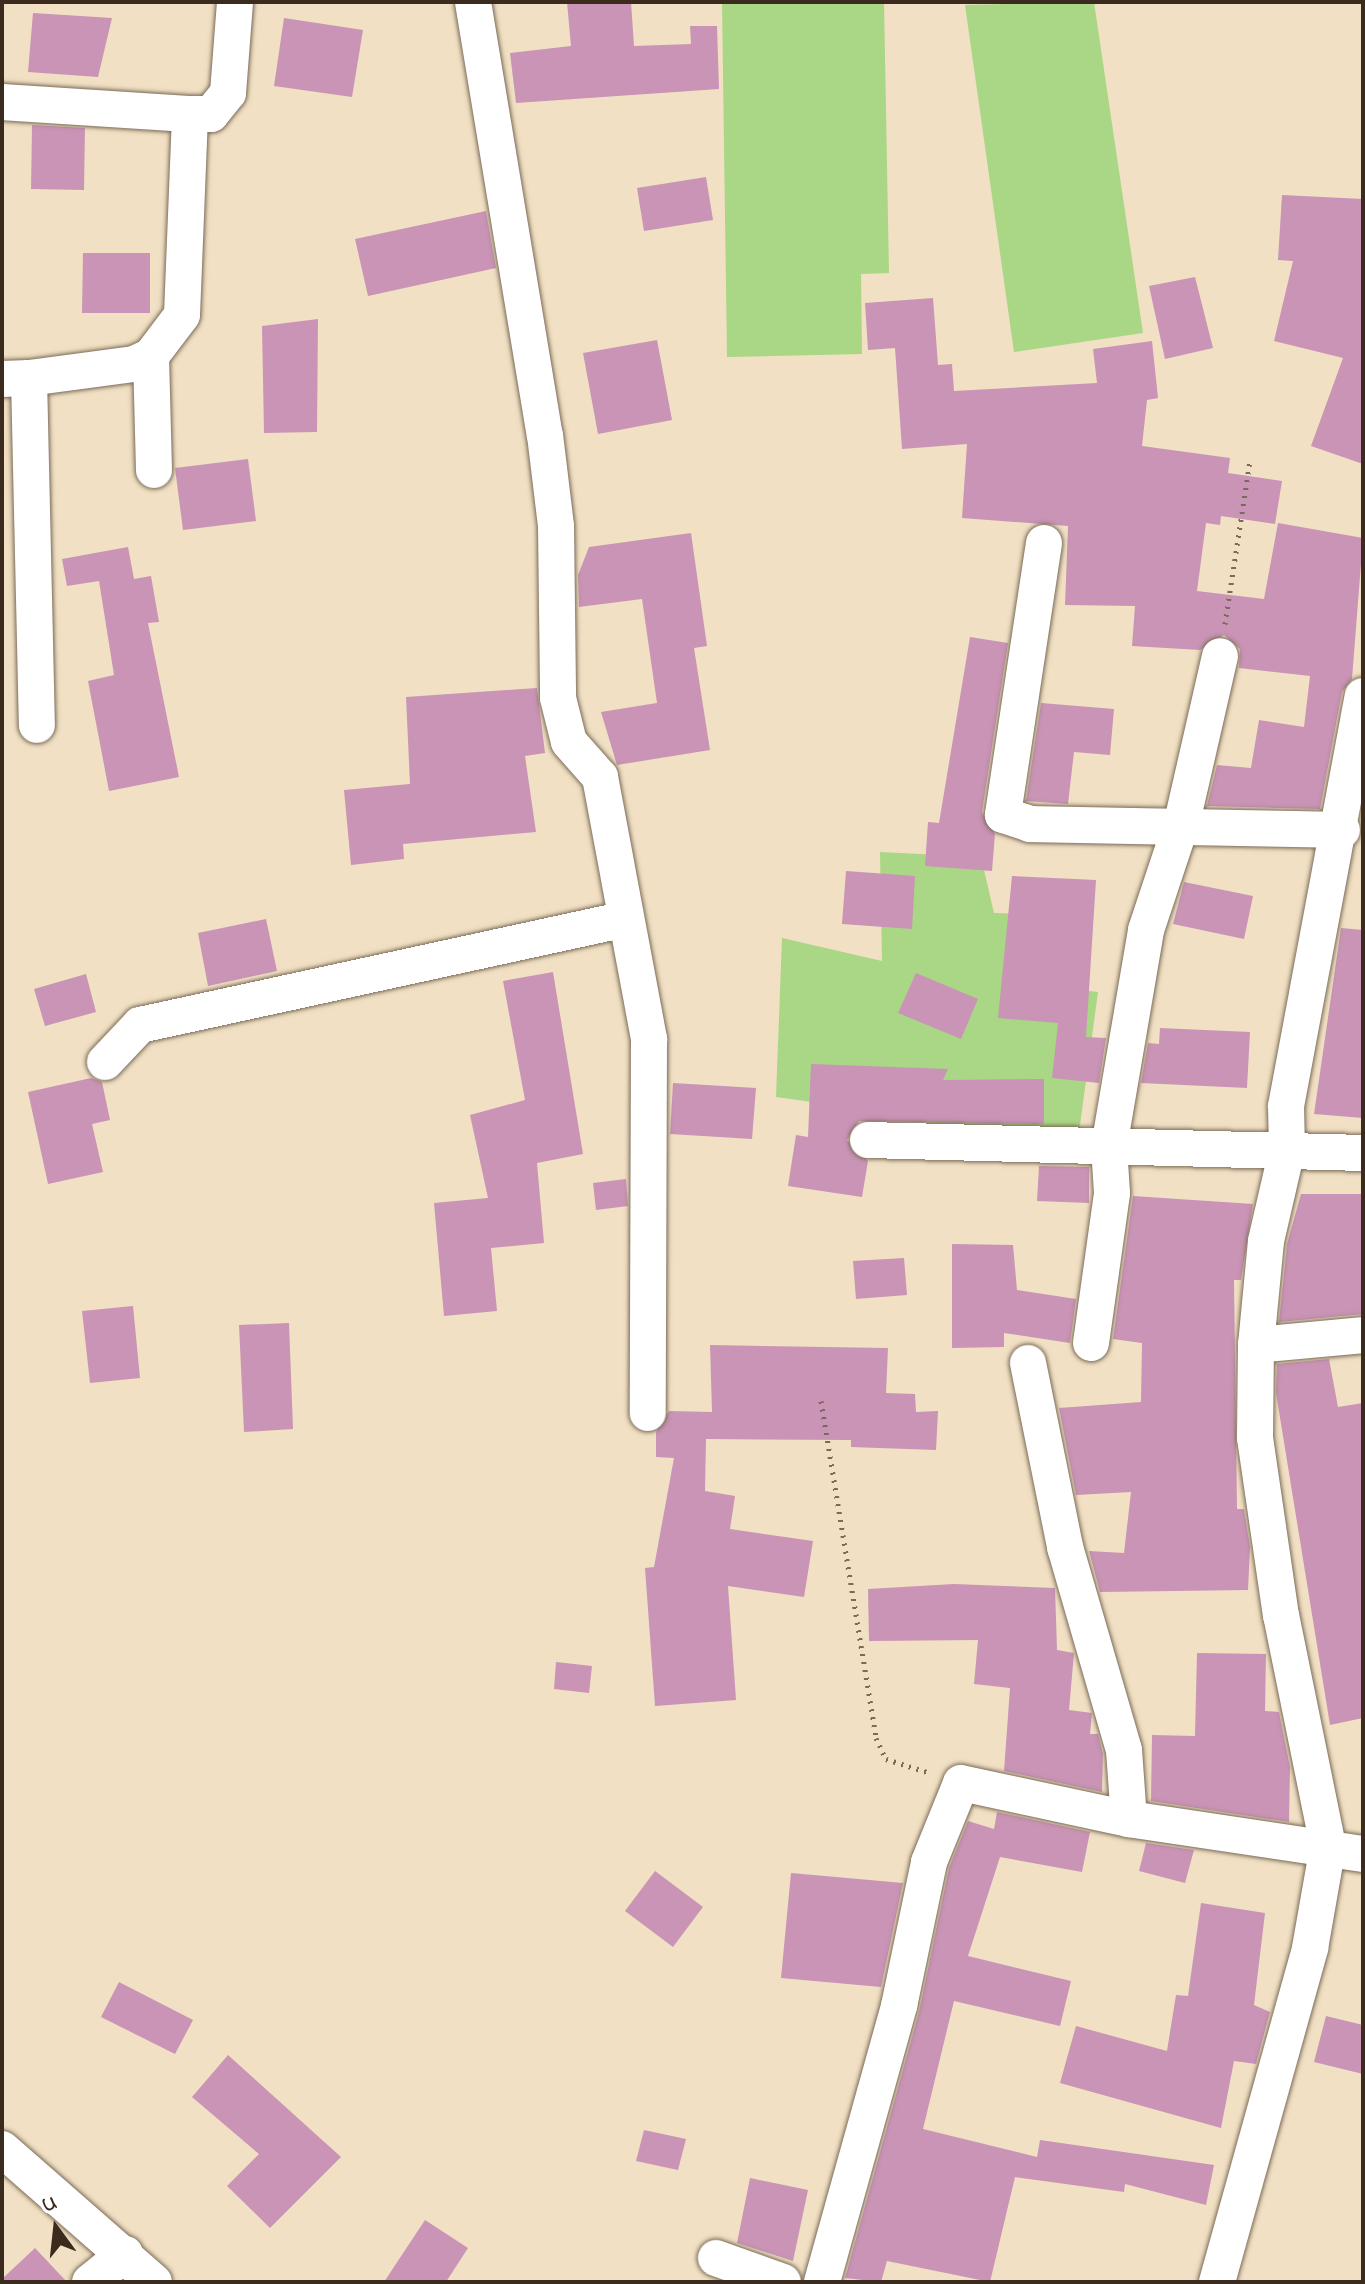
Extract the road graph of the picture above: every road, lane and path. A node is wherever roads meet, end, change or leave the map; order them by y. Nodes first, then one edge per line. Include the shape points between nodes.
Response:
1 (235, 2) edge
2 (473, 2) edge
3 (2, 102) edge
4 (190, 114) junction
5 (151, 356) junction
6 (16, 378) edge
7 (1250, 460) dead end
8 (154, 470) dead end
9 (1044, 543) dead end
10 (1220, 656) joint
11 (1363, 696) edge
12 (37, 725) dead end
13 (1182, 822) junction
14 (1342, 830) junction
15 (623, 920) junction
16 (105, 1062) dead end
17 (868, 1140) dead end
18 (1109, 1147) junction
19 (1287, 1150) junction
20 (1363, 1153) edge
21 (1363, 1335) edge
22 (1091, 1343) dead end
23 (1256, 1345) junction
24 (1028, 1363) dead end
25 (821, 1401) dead end
26 (648, 1413) dead end
27 (961, 1783) junction
28 (1129, 1819) junction
29 (1328, 1846) junction
30 (1363, 1854) edge
31 (2, 2149) edge
32 (125, 2254) junction
33 (716, 2258) dead end
34 (90, 2282) edge
35 (154, 2282) edge
36 (783, 2282) edge
37 (822, 2282) edge
38 (1217, 2282) edge

1 - 4 street via 228,93 211,114
2 - 15 street via 552,495 558,698 569,742 600,777
3 - 4 street
4 - 5 street via 182,315
5 - 6 street
5 - 8 street
6 - 12 street
7 - 10 path
9 - 13 street via 1003,815 1030,824
10 - 13 street
11 - 14 street
13 - 14 street
13 - 18 street via 1146,930
14 - 19 street via 1286,1106
15 - 16 street via 140,1025
15 - 26 street via 649,1039
17 - 18 street
18 - 19 street
18 - 22 street via 1112,1193
19 - 20 street
19 - 23 street via 1266,1241
21 - 23 street
23 - 29 street via 1255,1438 1281,1616
24 - 28 street via 1065,1547 1124,1750
25 - 27 path via 876,1738 886,1759
27 - 28 street
27 - 37 street via 929,1862 899,2006
28 - 29 street
29 - 30 street
29 - 38 street via 1310,1948
31 - 32 street
32 - 34 street
32 - 35 street
33 - 36 street

